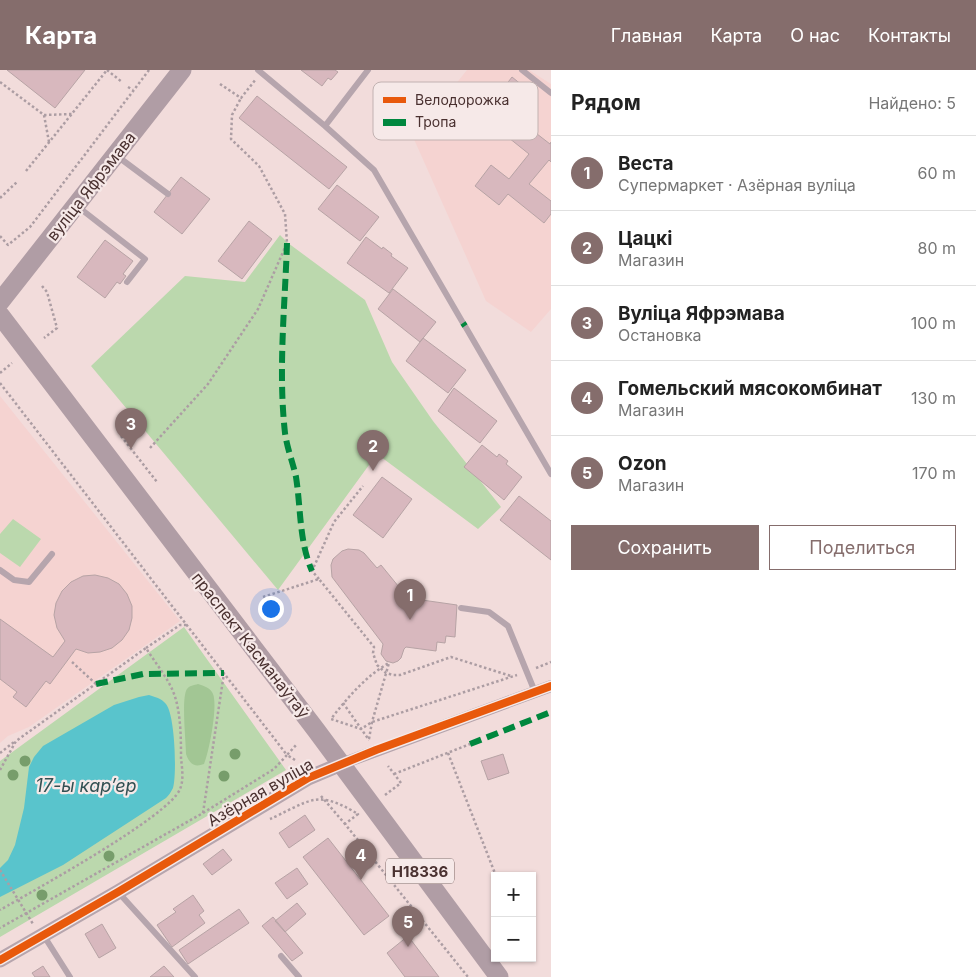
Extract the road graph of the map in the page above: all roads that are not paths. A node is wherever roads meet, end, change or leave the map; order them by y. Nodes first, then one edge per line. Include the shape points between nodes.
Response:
1 (182, 70) edge
2 (368, 70) edge
3 (522, 70) edge
4 (260, 71) edge
5 (537, 82) edge
6 (538, 83) edge
7 (551, 93) edge
8 (325, 126) junction
9 (116, 155) junction
10 (168, 194) dead end
11 (76, 205) junction
12 (127, 282) dead end
13 (0, 302) edge
14 (0, 315) edge
15 (551, 474) edge
16 (52, 554) dead end
17 (0, 570) edge
18 (461, 608) dead end
19 (551, 686) edge
20 (535, 692) junction
21 (341, 764) junction
22 (118, 892) junction
23 (39, 930) junction
24 (281, 956) dead end
25 (0, 960) edge
26 (70, 977) edge
27 (195, 977) edge
28 (299, 977) edge
29 (499, 977) edge

1 - 9 main road, вуліца Яфрэмава
2 - 8 lane
3 - 5 lane
4 - 8 lane
6 - 7 lane
8 - 15 lane via 374,170
9 - 10 lane
9 - 11 main road, вуліца Яфрэмава
11 - 12 lane via 144,259
11 - 13 main road, вуліца Яфрэмава
14 - 21 main road, праспект Касманаўтаў / Н18336
16 - 17 lane via 29,582 14,580
18 - 20 lane via 489,612 508,626
19 - 20 street, Азёрная вуліца
20 - 21 street, Азёрная вуліца
21 - 22 street, Азёрная вуліца via 308,778
21 - 29 main road, праспект Касманаўтаў / Н18336
22 - 23 street, Азёрная вуліца
22 - 27 lane
23 - 25 street, Азёрная вуліца
23 - 26 lane
24 - 28 lane

